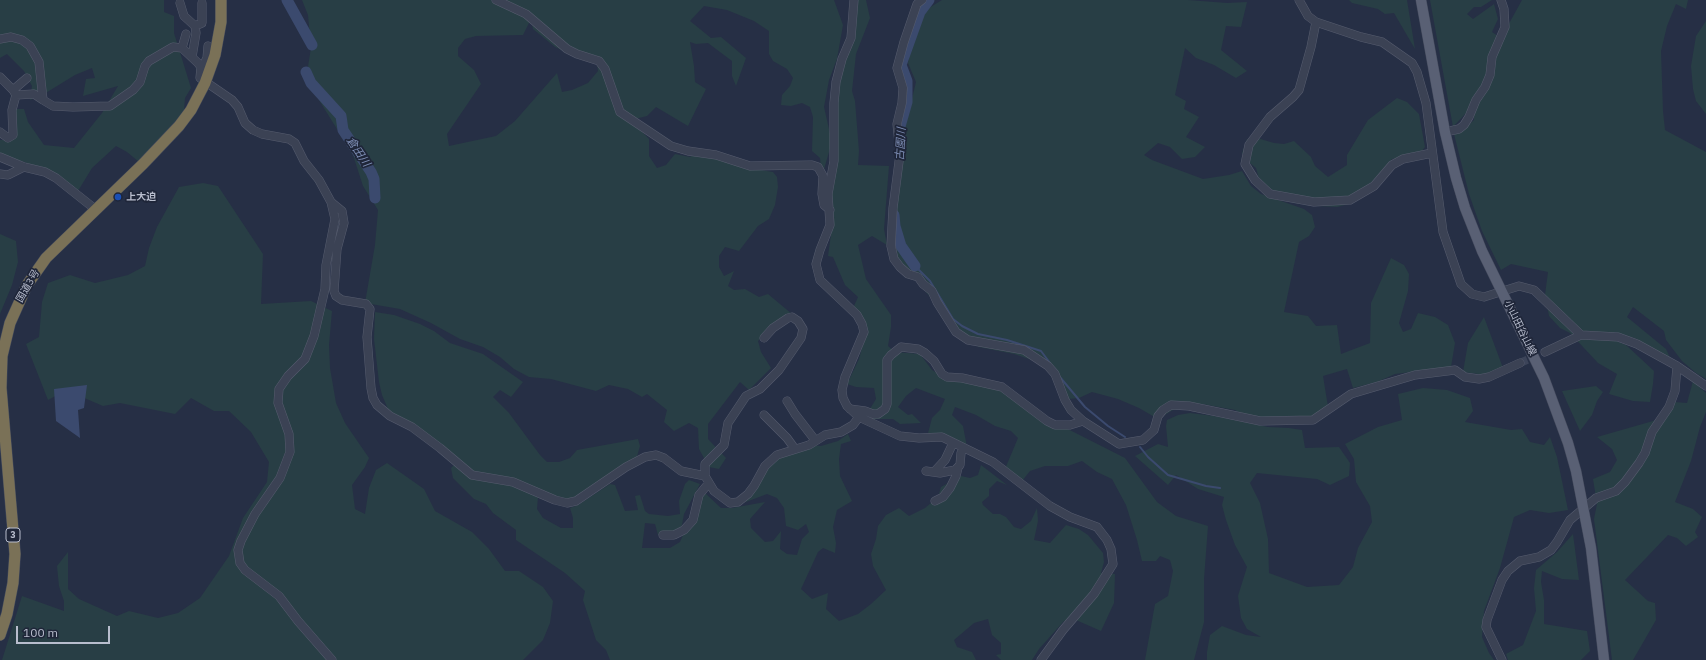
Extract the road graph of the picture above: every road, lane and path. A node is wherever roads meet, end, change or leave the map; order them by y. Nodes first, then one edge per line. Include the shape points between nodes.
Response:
1 (221, 0) edge
2 (496, 0) edge
3 (854, 0) edge
4 (922, 0) edge
5 (1299, 0) edge
6 (1421, 0) edge
7 (1501, 0) edge
8 (180, 3) dead end
9 (202, 4) dead end
10 (1316, 22) junction
11 (195, 26) junction
12 (186, 34) dead end
13 (0, 39) edge
14 (208, 46) dead end
15 (182, 48) junction
16 (192, 57) junction
17 (201, 70) junction
18 (0, 77) edge
19 (27, 78) dead end
20 (205, 83) junction
21 (15, 93) junction
22 (43, 100) junction
23 (0, 132) edge
24 (1445, 132) junction
25 (4, 138) edge
26 (1432, 153) junction
27 (0, 157) edge
28 (24, 167) junction
29 (0, 174) edge
30 (331, 202) junction
31 (95, 209) junction
32 (830, 210) junction
33 (1501, 291) junction
34 (1581, 335) junction
35 (764, 338) dead end
36 (1545, 352) tunnel mouth
37 (1520, 363) tunnel mouth
38 (1677, 366) junction
39 (1706, 386) edge
40 (787, 401) dead end
41 (850, 409) junction
42 (764, 416) dead end
43 (860, 417) junction
44 (1083, 420) junction
45 (2, 433) edge
46 (815, 440) junction
47 (953, 442) junction
48 (964, 448) junction
49 (795, 449) junction
50 (958, 468) junction
51 (705, 476) junction
52 (708, 484) junction
53 (935, 501) dead end
54 (1583, 509) junction
55 (663, 535) dead end
56 (0, 635) edge
57 (332, 660) edge
58 (1041, 660) edge
59 (1502, 660) edge
60 (1604, 660) edge

1 - 20 highway, 国道3号 / 3 via 219,39
2 - 32 street via 526,14 567,50 599,61 620,112 670,146 716,155 750,166 818,167 823,176 824,205
3 - 32 street via 851,38 836,82 834,161 828,194
4 - 44 street via 917,4 897,68 903,88 897,124 900,154 893,208 891,246 894,259 908,274 918,277 932,291 956,332 968,340 1024,350 1048,366 1055,374 1071,410
5 - 10 street via 1308,16
6 - 24 main road, 小山田谷山線
7 - 24 street via 1505,27 1492,57 1490,75 1485,87 1464,125 1459,129
8 - 11 street via 184,16
9 - 11 street via 202,23
10 - 26 street via 1361,38 1382,42 1412,63 1426,103
10 - 26 street via 1299,90 1270,117 1249,145 1245,164 1255,180 1270,194 1314,202 1350,200 1374,186 1392,165 1403,159
11 - 16 street
12 - 15 street
13 - 22 street via 11,37 30,46 39,62
14 - 17 street via 207,58
15 - 16 street
15 - 22 street via 173,47 149,61 140,82 110,106 53,106
16 - 17 street
17 - 20 street via 200,78
18 - 21 street
19 - 21 street
20 - 30 street via 232,100 238,106 245,123 253,130 289,139 295,143
20 - 31 highway, 国道3号 / 3 via 179,126
21 - 22 street via 34,94
21 - 25 street via 12,110 13,135
23 - 25 street
24 - 33 main road, 小山田谷山線 via 1465,208
26 - 33 street via 1443,232 1458,278 1466,290 1478,296 1494,295
27 - 28 street
28 - 29 street via 8,175
28 - 31 street via 45,172 56,178
30 - 51 street via 342,211 344,223 337,249 334,291 342,300 366,304 370,309 367,337 371,388 377,405 390,416 412,427 472,475 513,482 567,503 576,501 645,456 656,455 681,471
30 - 57 street via 335,219 326,265 325,289 314,336 305,359 279,389 278,403 289,434 290,452 280,478 255,514 238,550 240,564 244,570 279,596
31 - 45 highway, 国道3号 / 3 via 46,258 19,300 2,356
32 - 41 street via 830,225 816,264 820,280 857,315 864,332 842,390 843,398
33 - 34 street via 1519,286 1534,290
33 - 54 main road, 小山田谷山線 via 1533,353 1556,408 1576,471
34 - 36 street
34 - 38 street via 1610,336 1628,340
35 - 51 street via 773,328 792,317 803,329 801,338 779,370 760,389 746,396 728,423 724,445 705,464
37 - 44 street via 1479,379 1465,377 1455,370 1408,376 1351,394 1313,420 1260,421 1189,406 1171,405 1162,410 1154,430 1143,440 1119,444
38 - 39 street
38 - 54 street via 1675,391 1671,402 1652,432 1639,463 1616,491 1596,498
40 - 46 street
41 - 43 street
41 - 44 street via 878,414 885,409 886,366 891,355 901,347 925,354 947,377 1002,387 1055,425 1070,425
42 - 49 street
43 - 46 street via 847,429 825,434
43 - 47 street via 900,436 942,437
45 - 56 highway, 国道3号 / 3 via 15,554 10,599
46 - 49 street via 809,445
47 - 48 street
47 - 50 street via 945,460 930,471 947,472
48 - 50 street
48 - 58 street via 993,462 1050,506 1097,528 1112,549 1113,564 1105,579
49 - 52 street via 771,459 754,486 738,502 730,503
50 - 53 street via 950,488 943,497
51 - 52 street
52 - 55 street via 699,495 693,520 684,530 674,535
54 - 59 street via 1570,520 1551,550 1539,557 1520,561 1502,580 1486,627
54 - 60 main road, 小山田谷山線 via 1591,548

